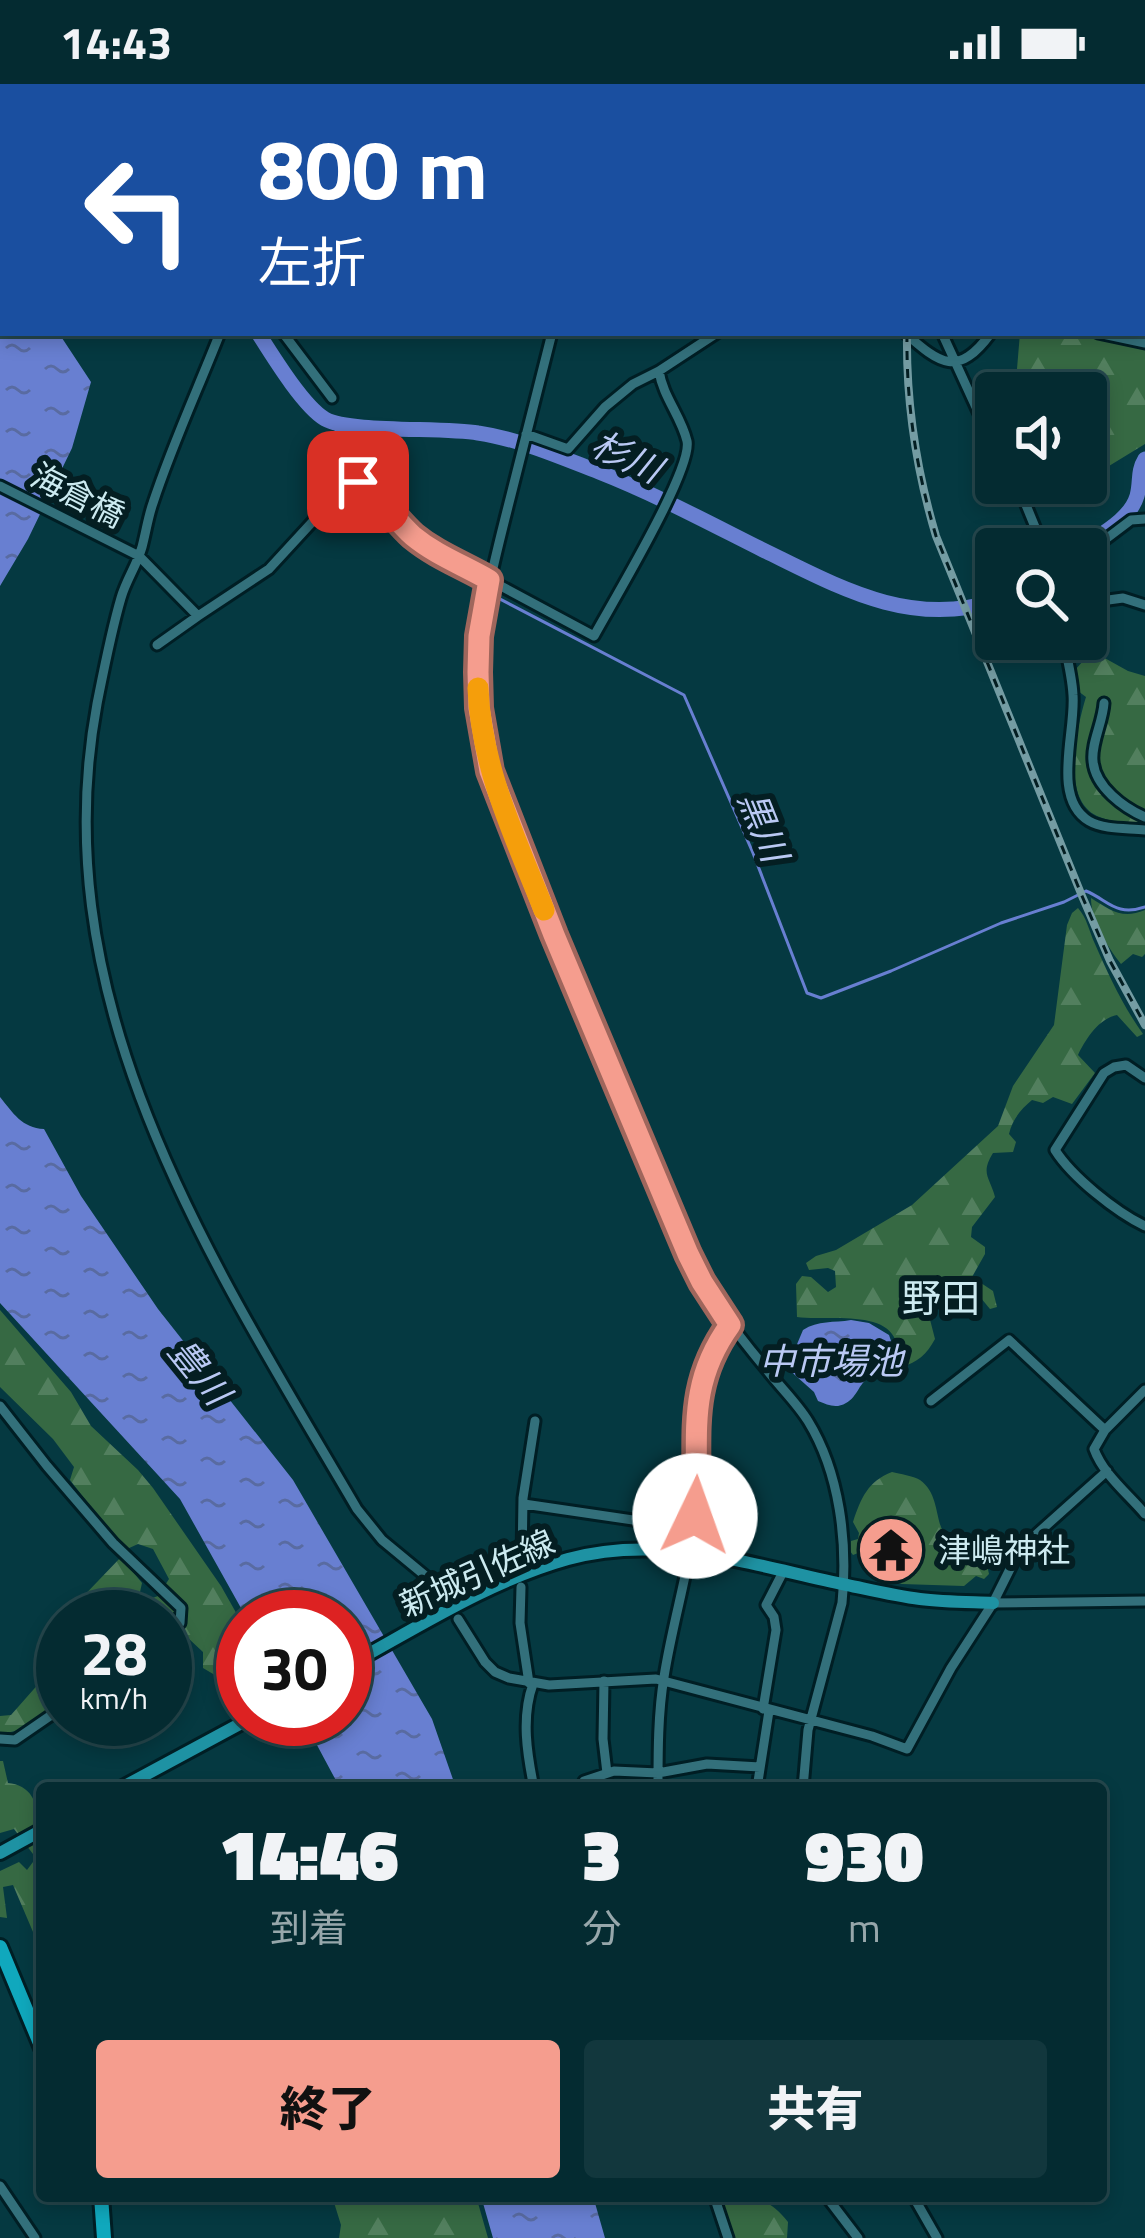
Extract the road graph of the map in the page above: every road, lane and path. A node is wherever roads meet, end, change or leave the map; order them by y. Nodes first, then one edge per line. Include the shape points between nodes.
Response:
1 (219, 336) edge
2 (285, 336) edge
3 (551, 336) edge
4 (712, 336) edge
5 (908, 336) edge
6 (943, 336) edge
7 (988, 336) edge
8 (1112, 336) edge
9 (1145, 343) edge
10 (954, 363) junction
11 (659, 371) junction
12 (332, 398) dead end
13 (975, 403) edge
14 (526, 436) junction
15 (0, 486) edge
16 (1145, 520) edge
17 (1107, 538) edge
18 (135, 554) junction
19 (488, 582) junction
20 (1107, 600) edge
21 (1145, 605) edge
22 (197, 616) junction
23 (157, 645) dead end
24 (1066, 660) edge
25 (1104, 703) dead end
26 (1145, 817) edge
27 (1145, 830) edge
28 (1145, 1078) edge
29 (1145, 1226) edge
30 (730, 1325) junction
31 (1145, 1390) edge
32 (931, 1401) dead end
33 (0, 1406) edge
34 (535, 1421) dead end
35 (1105, 1430) junction
36 (1107, 1471) junction
37 (524, 1504) junction
38 (1145, 1514) edge
39 (694, 1528) junction
40 (690, 1550) junction
41 (522, 1562) dead end
42 (784, 1570) junction
43 (844, 1585) junction
44 (521, 1587) dead end
45 (162, 1590) edge
46 (445, 1600) dead end
47 (1145, 1601) edge
48 (993, 1603) junction
49 (458, 1619) dead end
50 (372, 1653) edge
51 (663, 1680) junction
52 (604, 1681) junction
53 (531, 1683) junction
54 (766, 1710) junction
55 (810, 1720) junction
56 (36, 1726) edge
57 (216, 1737) edge
58 (0, 1739) edge
59 (760, 1766) junction
60 (607, 1773) junction
61 (658, 1773) junction
62 (584, 1781) dead end
63 (132, 1782) edge
64 (532, 1782) edge
65 (658, 1782) edge
66 (758, 1782) edge
67 (804, 1782) edge
68 (36, 1833) edge
69 (0, 1853) edge
70 (0, 1947) edge
71 (36, 2034) edge
72 (0, 2186) edge
73 (101, 2202) edge
74 (716, 2202) edge
75 (831, 2202) edge
76 (917, 2202) edge
77 (35, 2238) edge
78 (104, 2238) edge
79 (728, 2238) edge
80 (858, 2238) edge
81 (938, 2238) edge

1 - 18 street
2 - 12 street
3 - 14 street
4 - 11 street
5 - 10 street via 932,358
6 - 10 street
7 - 10 street
8 - 9 street
10 - 13 street
11 - 14 street via 605,407 568,449
11 - 19 street via 687,443 683,467 594,636
14 - 19 street
15 - 18 street, 海倉橋
16 - 17 street via 1130,520
18 - 22 street, 海倉橋
18 - 46 street via 97,708 87,810 93,915 117,1033 171,1174 357,1510
19 - 22 street via 430,548 368,487 352,483 269,569
19 - 30 street via 478,672 490,771 688,1254
20 - 21 street
22 - 23 street
24 - 27 street via 1073,805 1091,822
25 - 26 street via 1093,761 1110,794
28 - 29 street via 1126,1065 1103,1073 1055,1150
30 - 39 street via 696,1407
30 - 43 street via 807,1419 827,1461
31 - 35 street
32 - 35 street via 1009,1340
33 - 45 street
34 - 37 street
35 - 36 street via 1094,1449
36 - 38 street
36 - 48 street via 1026,1542
37 - 39 street
37 - 41 street
39 - 40 street
40 - 42 main road, 新城引佐線
40 - 50 main road, 新城引佐線 via 572,1558 489,1590
40 - 51 street
42 - 43 main road, 新城引佐線
42 - 54 street via 766,1605 776,1630
43 - 48 main road, 新城引佐線
43 - 55 street
44 - 53 street
47 - 48 street
48 - 55 street via 907,1750
49 - 53 street via 495,1672
51 - 52 street
51 - 54 street
51 - 61 street
52 - 53 street
52 - 60 street
53 - 64 street
54 - 55 street
54 - 59 street
55 - 67 street
56 - 58 street via 15,1740
57 - 63 main road
59 - 61 street
59 - 66 street
60 - 61 street
60 - 62 street
61 - 65 street
68 - 69 main road
70 - 71 highway
72 - 77 street
73 - 78 highway
74 - 79 street
75 - 80 street
76 - 81 street

